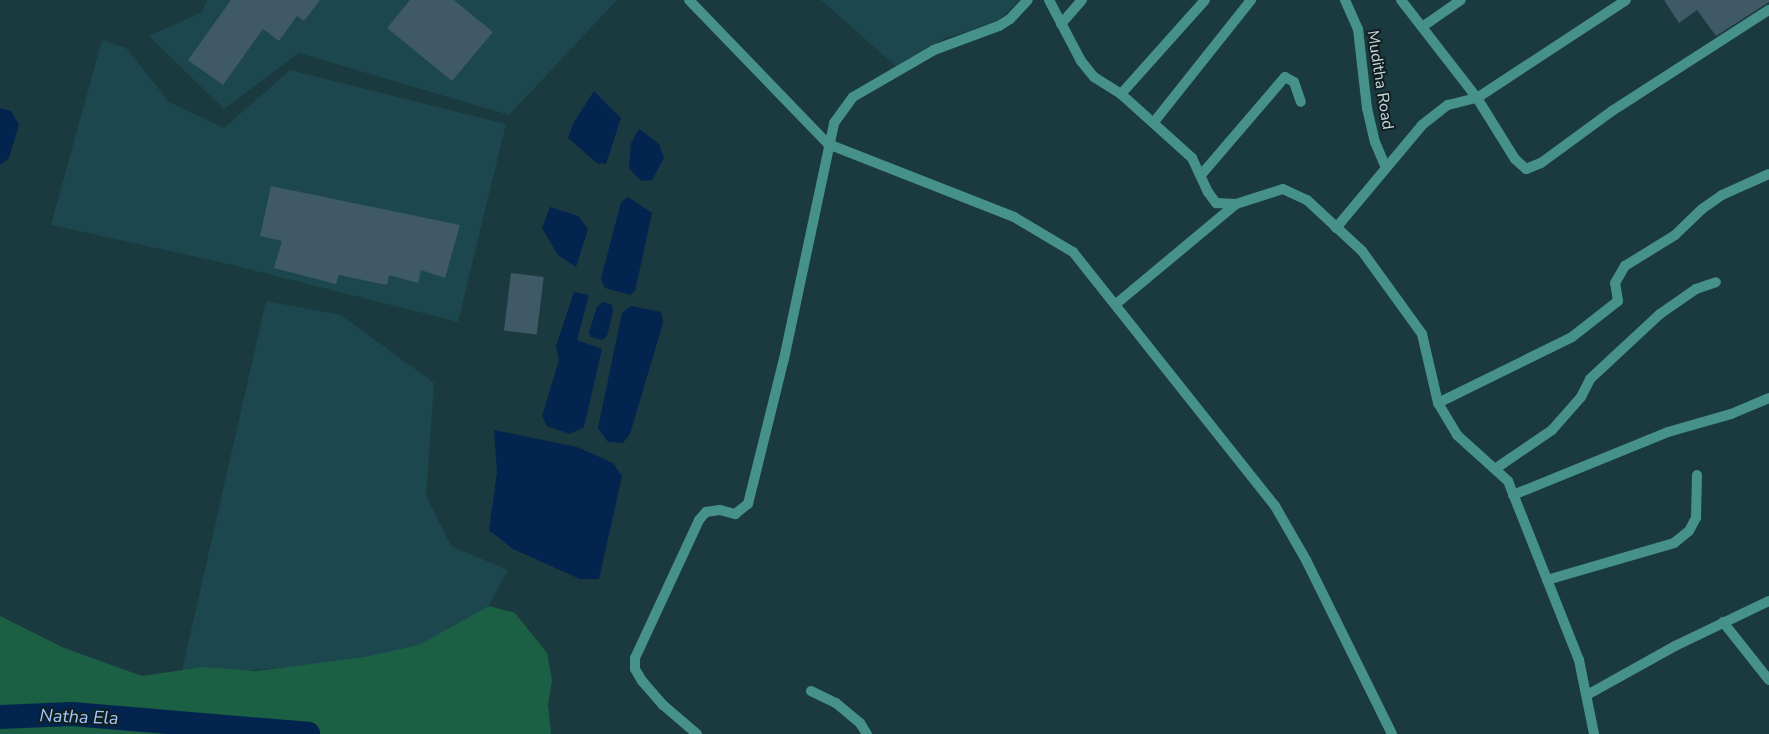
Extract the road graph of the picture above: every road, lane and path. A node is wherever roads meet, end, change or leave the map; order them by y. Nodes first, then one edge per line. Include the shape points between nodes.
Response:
1 (689, 0) edge
2 (1028, 0) edge
3 (1049, 0) edge
4 (1082, 0) edge
5 (1205, 0) edge
6 (1251, 0) edge
7 (1345, 0) edge
8 (1401, 0) edge
9 (1462, 0) edge
10 (1626, 0) edge
11 (1769, 10) edge
12 (1061, 24) junction
13 (1422, 27) junction
14 (1121, 94) junction
15 (1477, 98) junction
16 (1302, 102) dead end
17 (1154, 122) junction
18 (828, 144) junction
19 (1386, 165) junction
20 (1769, 174) edge
21 (1201, 175) junction
22 (1236, 204) junction
23 (1336, 228) junction
24 (1716, 282) dead end
25 (1116, 304) junction
26 (1769, 398) edge
27 (1438, 404) junction
28 (1495, 469) junction
29 (1697, 475) dead end
30 (1513, 495) junction
31 (1547, 580) junction
32 (1769, 601) edge
33 (1723, 622) junction
34 (1769, 680) edge
35 (811, 691) dead end
36 (1587, 695) junction
37 (697, 734) edge
38 (867, 734) edge
39 (1392, 734) edge
40 (1594, 734) edge

1 - 18 street
2 - 18 street via 1004,22 934,50 853,97 834,123
3 - 12 street
4 - 12 street
5 - 14 street
6 - 17 street
7 - 19 street, Muditha Road via 1358,29 1367,108 1375,142
8 - 13 street
9 - 13 street
10 - 15 street
11 - 15 street via 1612,111 1541,163 1526,169 1515,159
12 - 14 street via 1090,72
13 - 15 street
14 - 17 street
15 - 19 street via 1448,105 1422,125
16 - 21 street via 1294,82 1285,77
17 - 21 street via 1192,158
18 - 25 street via 1014,217 1073,252
18 - 37 street via 784,359 748,504 734,514 720,510 706,512 699,520 635,658 635,669 642,682 663,706
19 - 23 street
20 - 27 street via 1722,195 1674,235 1625,266 1616,283 1618,301 1572,336
21 - 22 street via 1216,203
22 - 23 street via 1283,189 1307,200
22 - 25 street
23 - 27 street via 1362,251 1422,334
24 - 28 street via 1696,289 1660,314 1590,379 1581,397 1552,430
25 - 39 street via 1276,506
26 - 30 street via 1731,414 1668,432
27 - 28 street via 1458,436
28 - 30 street via 1508,481
29 - 31 street via 1696,518 1689,531 1674,543
30 - 31 street
31 - 36 street via 1579,660
32 - 33 street
33 - 34 street
33 - 36 street
35 - 38 street via 836,703 860,723
36 - 40 street

